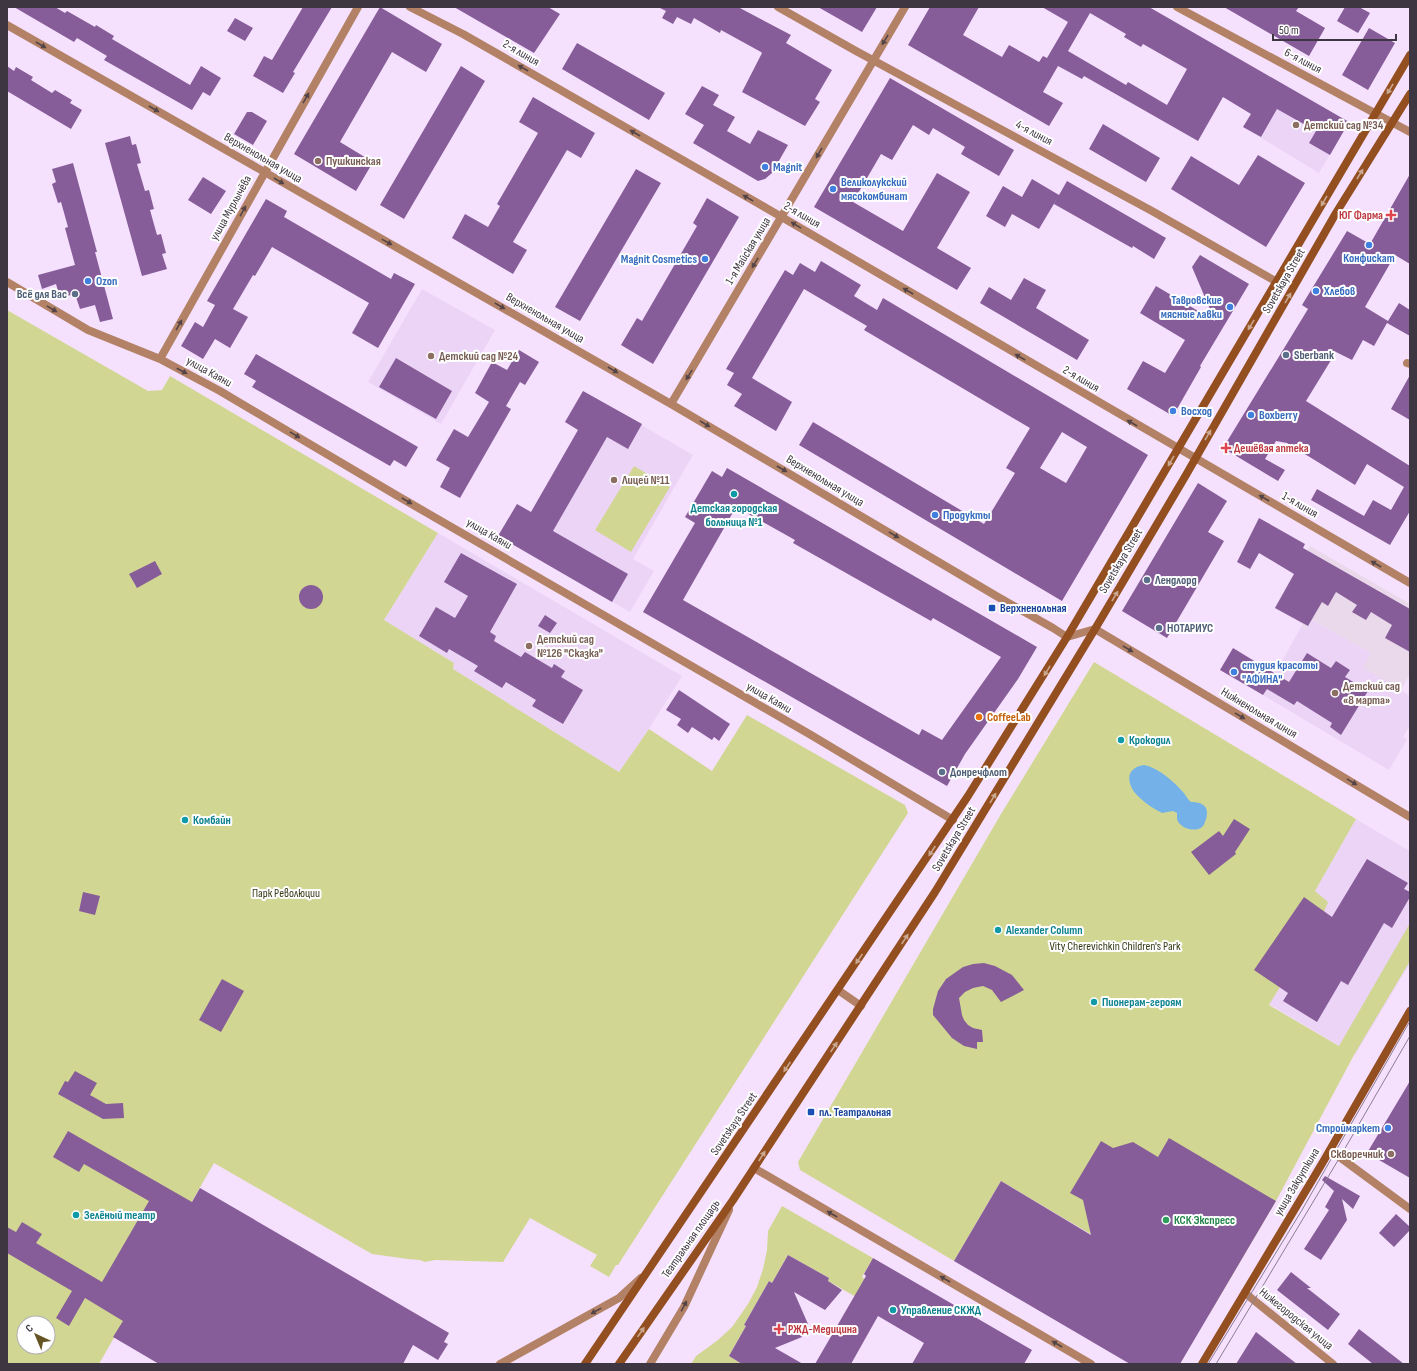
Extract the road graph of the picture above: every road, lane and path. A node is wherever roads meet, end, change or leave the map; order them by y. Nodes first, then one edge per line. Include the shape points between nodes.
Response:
1 (358, 7) edge
2 (410, 7) edge
3 (778, 7) edge
4 (905, 7) edge
5 (1177, 7) edge
6 (7, 25) edge
7 (1410, 55) edge
8 (873, 60) junction
9 (1410, 94) edge
10 (1376, 113) junction
11 (1393, 123) junction
12 (1410, 132) edge
13 (264, 172) junction
14 (782, 217) junction
15 (7, 282) edge
16 (1277, 282) junction
17 (160, 359) junction
18 (671, 404) junction
19 (1179, 449) junction
20 (1195, 459) junction
21 (1410, 583) edge
22 (1095, 629) junction
23 (1068, 637) junction
24 (1410, 816) edge
25 (953, 820) junction
26 (838, 990) junction
27 (861, 1006) junction
28 (1410, 1011) edge
29 (1330, 1150) junction
30 (754, 1168) junction
31 (733, 1200) junction
32 (1410, 1209) edge
33 (649, 1271) junction
34 (1244, 1293) junction
35 (500, 1364) edge
36 (586, 1364) edge
37 (619, 1364) edge
38 (650, 1364) edge
39 (1091, 1364) edge
40 (1202, 1364) edge
41 (1333, 1364) edge

13 -> 1 street, улица Мурлычёва
14 -> 2 street, 2-я линия via 463,34
3 - 8 street, 4-я линия
4 -> 8 street, 1-я Майская улица
5 - 10 street, 6-я линия
6 -> 13 street, Верхненольная улица
7 -> 10 main road, Sovetskaya Street
8 -> 14 street, 1-я Майская улица
8 - 16 street, 4-я линия via 1152,210
9 - 11 main road, Sovetskaya Street
10 - 11 street
10 -> 16 main road, Sovetskaya Street
11 - 12 street
20 -> 11 main road, Sovetskaya Street via 1336,213
17 -> 13 street, улица Мурлычёва
13 -> 18 street, Верхненольная улица
14 -> 18 street, 1-я Майская улица
19 -> 14 street, 2-я линия
15 -> 17 street, улица Каяни via 88,330
16 -> 19 main road, Sovetskaya Street
17 -> 25 street, улица Каяни via 220,391
18 -> 23 street, Верхненольная улица
19 - 20 street, 1-я линия
19 -> 23 main road, Sovetskaya Street
21 -> 20 street, 1-я линия
22 -> 20 main road, Sovetskaya Street
22 - 23 street
22 -> 24 street, Нижненольная линия
27 -> 22 main road, Sovetskaya Street via 936,892
23 -> 25 main road, Sovetskaya Street
25 -> 26 main road, Sovetskaya Street
26 - 27 street
26 -> 33 main road, Sovetskaya Street
30 -> 27 main road, Sovetskaya Street
28 - 29 main road, улица Закруткина
29 - 32 street
29 - 34 main road, улица Закруткина
30 - 31 main road, Sovetskaya Street
39 -> 30 street
37 -> 31 main road, Театральная площадь
38 -> 31 street, Театральная площадь via 684,1307
33 -> 35 street, Театральная площадь via 619,1298
33 - 36 main road, Театральная площадь
34 - 40 main road, улица Закруткина
34 - 41 street, Нижегородская улица

